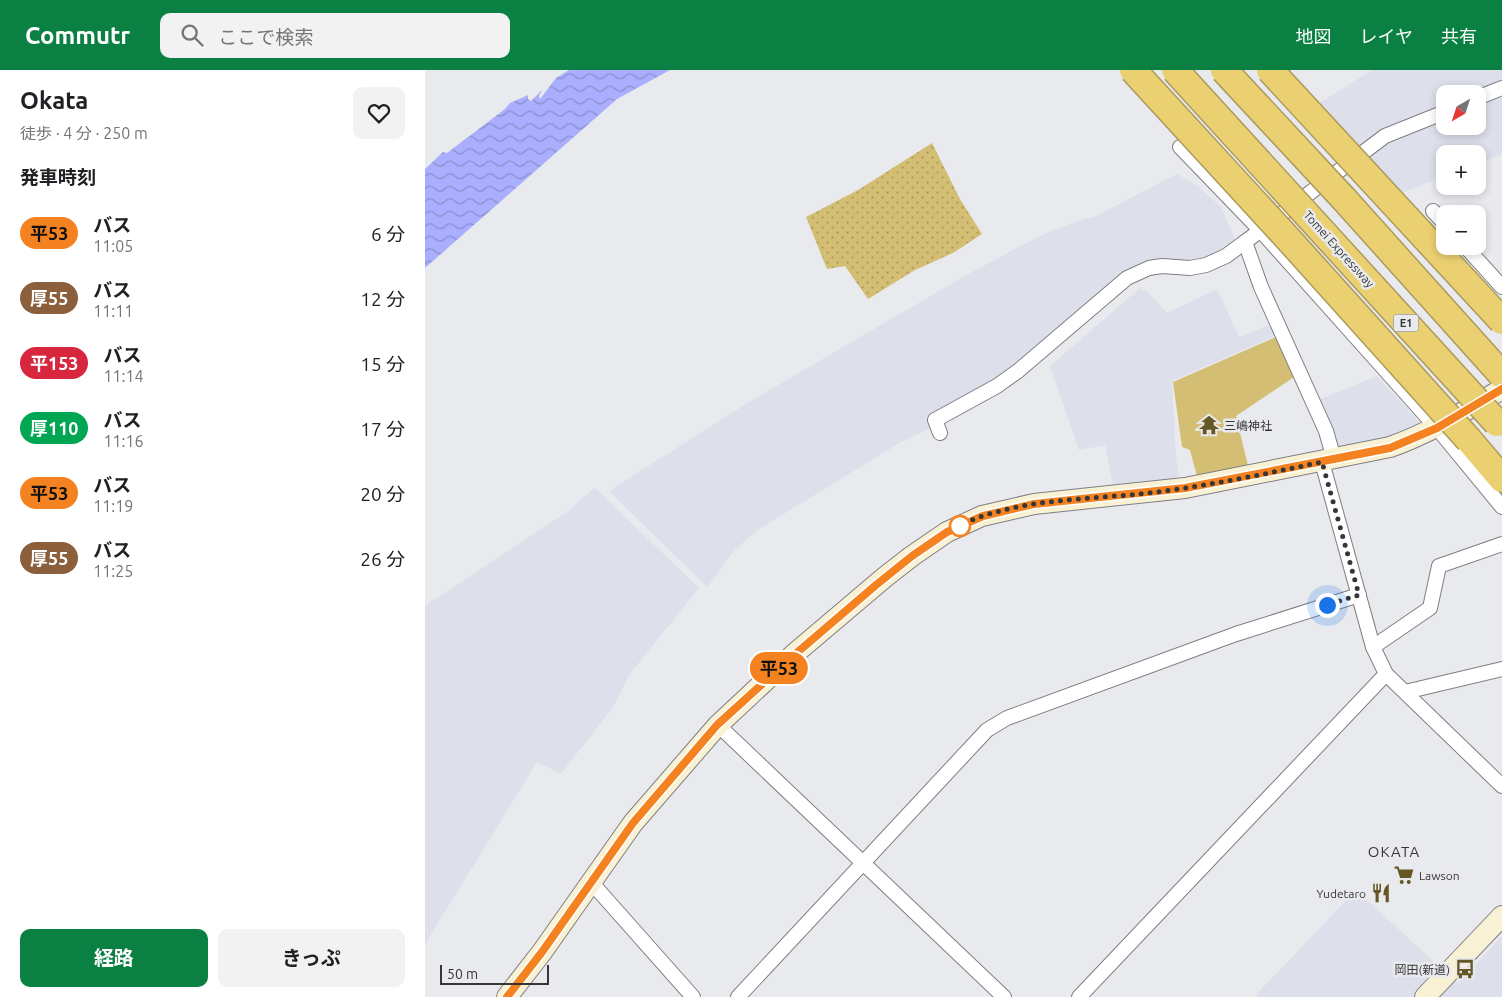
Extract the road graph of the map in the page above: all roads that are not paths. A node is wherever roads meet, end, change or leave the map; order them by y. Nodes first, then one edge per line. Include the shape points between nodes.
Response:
1 (1133, 70) edge
2 (1175, 70) edge
3 (1224, 70) edge
4 (1271, 70) edge
5 (1502, 88) edge
6 (1486, 94) edge
7 (1436, 116) edge
8 (1180, 147) dead end
9 (1433, 211) dead end
10 (1436, 214) edge
11 (1261, 231) junction
12 (1245, 242) junction
13 (1473, 255) edge
14 (1502, 287) edge
15 (1502, 321) edge
16 (1502, 375) edge
17 (1502, 389) edge
18 (1501, 427) edge
19 (1437, 428) junction
20 (940, 433) dead end
21 (1328, 460) junction
22 (1502, 479) edge
23 (1502, 507) edge
24 (1502, 544) edge
25 (1359, 595) junction
26 (1373, 647) junction
27 (1502, 668) edge
28 (1386, 674) junction
29 (1405, 692) junction
30 (717, 725) junction
31 (1502, 786) edge
32 (862, 862) junction
33 (591, 882) junction
34 (1502, 916) edge
35 (507, 997) edge
36 (693, 997) edge
37 (738, 997) edge
38 (1004, 997) edge
39 (1079, 997) edge
40 (1425, 997) edge

1 - 22 highway, bridge
2 - 18 highway, Tomei Expressway / E1, bridge
3 - 16 highway, bridge
4 - 15 highway, bridge
5 - 6 street
7 - 11 street via 1385,136
8 - 11 street
9 - 10 street
11 - 12 street
11 - 19 street
12 - 20 street via 1227,256 1206,265 1149,268 1127,278 1018,371 935,420
12 - 21 street via 1261,287 1326,431
13 - 14 street
17 - 19 street
19 - 21 street via 1390,448
19 - 23 street
21 - 25 street
21 - 30 street via 1185,488 1034,504 969,521 947,532 885,577
24 - 26 street via 1439,566 1430,608
25 - 26 street
25 - 32 street via 1236,634 1007,718 987,730
26 - 28 street
27 - 29 street
28 - 29 street
28 - 39 street
29 - 31 street
30 - 32 street
30 - 33 street via 633,823
32 - 37 street
32 - 38 street
33 - 35 street
33 - 36 street
34 - 40 street

